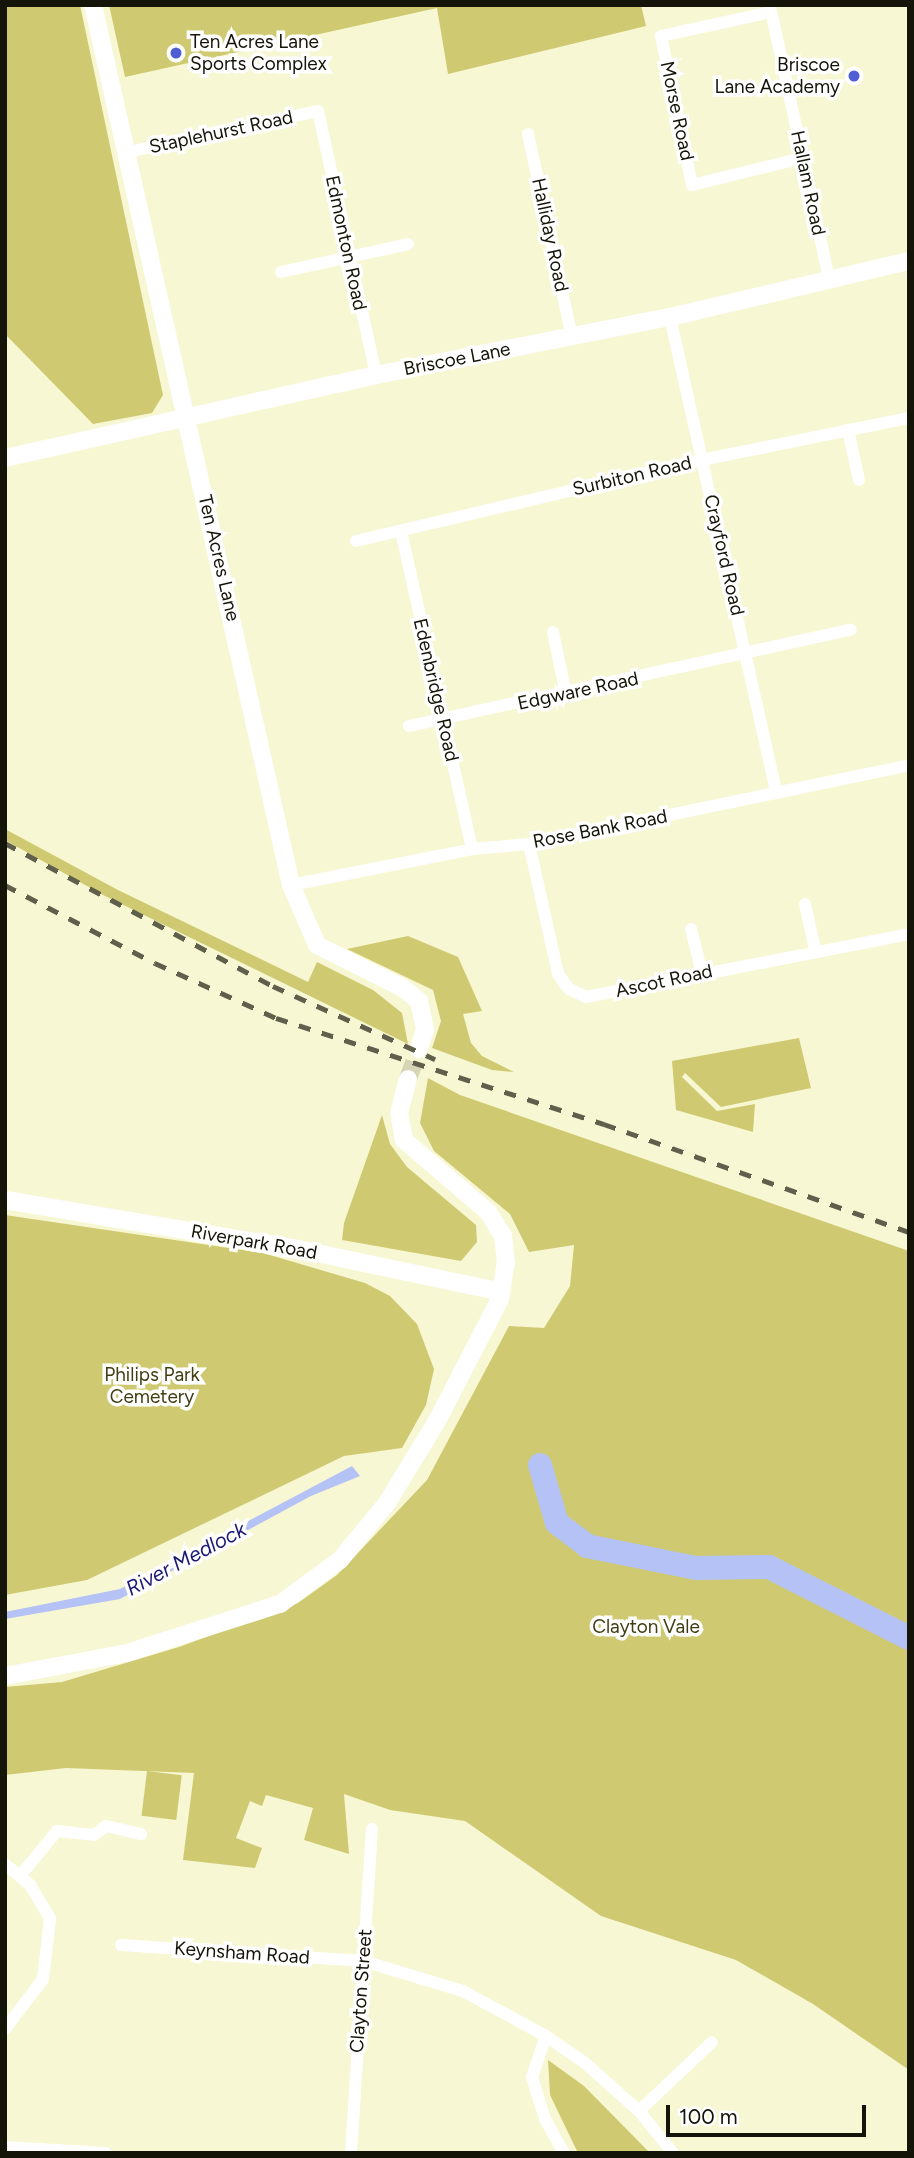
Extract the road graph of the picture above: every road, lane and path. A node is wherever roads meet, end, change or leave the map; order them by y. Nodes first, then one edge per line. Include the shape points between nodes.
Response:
1 (93, 5) edge
2 (770, 9) edge
3 (318, 111) joint
4 (528, 134) dead end
5 (124, 153) junction
6 (803, 158) junction
7 (408, 244) dead end
8 (348, 257) junction
9 (909, 261) edge
10 (281, 272) dead end
11 (829, 279) junction
12 (670, 317) junction
13 (572, 337) junction
14 (376, 375) junction
15 (186, 416) junction
16 (909, 418) edge
17 (848, 430) junction
18 (5, 458) edge
19 (702, 460) junction
20 (859, 480) dead end
21 (401, 531) junction
22 (356, 541) dead end
23 (851, 630) dead end
24 (554, 632) dead end
25 (746, 655) junction
26 (566, 694) junction
27 (443, 719) junction
28 (409, 726) dead end
29 (909, 765) edge
30 (776, 793) junction
31 (529, 844) junction
32 (472, 849) junction
33 (291, 885) junction
34 (805, 904) dead end
35 (691, 929) dead end
36 (909, 933) edge
37 (815, 949) junction
38 (702, 973) junction
39 (419, 1049) tunnel mouth
40 (408, 1079) tunnel mouth
41 (5, 1200) edge
42 (501, 1292) junction
43 (5, 1676) edge
44 (372, 1829) dead end
45 (141, 1834) dead end
46 (5, 1864) edge
47 (20, 1876) junction
48 (121, 1945) dead end
49 (363, 1961) junction
50 (5, 2029) edge
51 (546, 2036) junction
52 (712, 2042) dead end
53 (639, 2111) junction
54 (5, 2147) edge
55 (106, 2153) edge
56 (351, 2153) edge
57 (564, 2153) edge
58 (673, 2153) edge

1 - 5 street, Ten Acres Lane
2 - 6 street, Hallam Road
2 - 6 street, Morse Road via 661,36 692,185
3 - 5 street, Staplehurst Road
3 - 8 street, Edmonton Road
4 - 13 street, Halliday Road
5 - 15 street, Ten Acres Lane
6 - 11 street, Hallam Road
7 - 8 street
8 - 10 street
8 - 14 street, Edmonton Road
9 - 11 street, Briscoe Lane
11 - 12 street, Briscoe Lane
12 - 13 street, Briscoe Lane
12 - 19 street, Crayford Road
13 - 14 street, Briscoe Lane
14 - 15 street, Briscoe Lane
15 - 18 street, Briscoe Lane
15 - 33 street, Ten Acres Lane
16 - 17 street, Surbiton Road
17 - 19 street, Surbiton Road
17 - 20 street
19 - 21 street, Surbiton Road
19 - 25 street, Crayford Road
21 - 22 street, Surbiton Road
21 - 27 street, Edenbridge Road
23 - 25 street, Edgware Road
24 - 26 street
25 - 26 street, Edgware Road
25 - 30 street, Crayford Road
26 - 27 street, Edgware Road
27 - 28 street, Edgware Road
27 - 32 street, Edenbridge Road
29 - 30 street, Rose Bank Road
30 - 31 street, Rose Bank Road
31 - 32 street, Rose Bank Road
31 - 38 street, Ascot Road via 558,974 569,989 586,997
32 - 33 street, Rose Bank Road
33 - 39 street, Ten Acres Lane via 317,945 403,988 419,1001 425,1029
34 - 37 street
35 - 38 street
36 - 37 street, Ascot Road
37 - 38 street, Ascot Road
40 - 42 street via 399,1113 404,1140 477,1200 498,1225 505,1249
41 - 42 street, Riverpark Road via 293,1248
42 - 43 street via 437,1421 387,1503 316,1582 280,1604 187,1635 127,1653
44 - 49 street, Clayton Street
45 - 47 street via 106,1826 94,1835 57,1831
46 - 47 street
47 - 50 street via 50,1918 46,1968 40,1987
48 - 49 street, Keynsham Road
49 - 51 street, Keynsham Road via 463,1991
49 - 56 street, Clayton Street
51 - 53 street, Keynsham Road
51 - 57 street via 532,2077 545,2119
52 - 53 street
53 - 58 street, Keynsham Road
54 - 55 street

